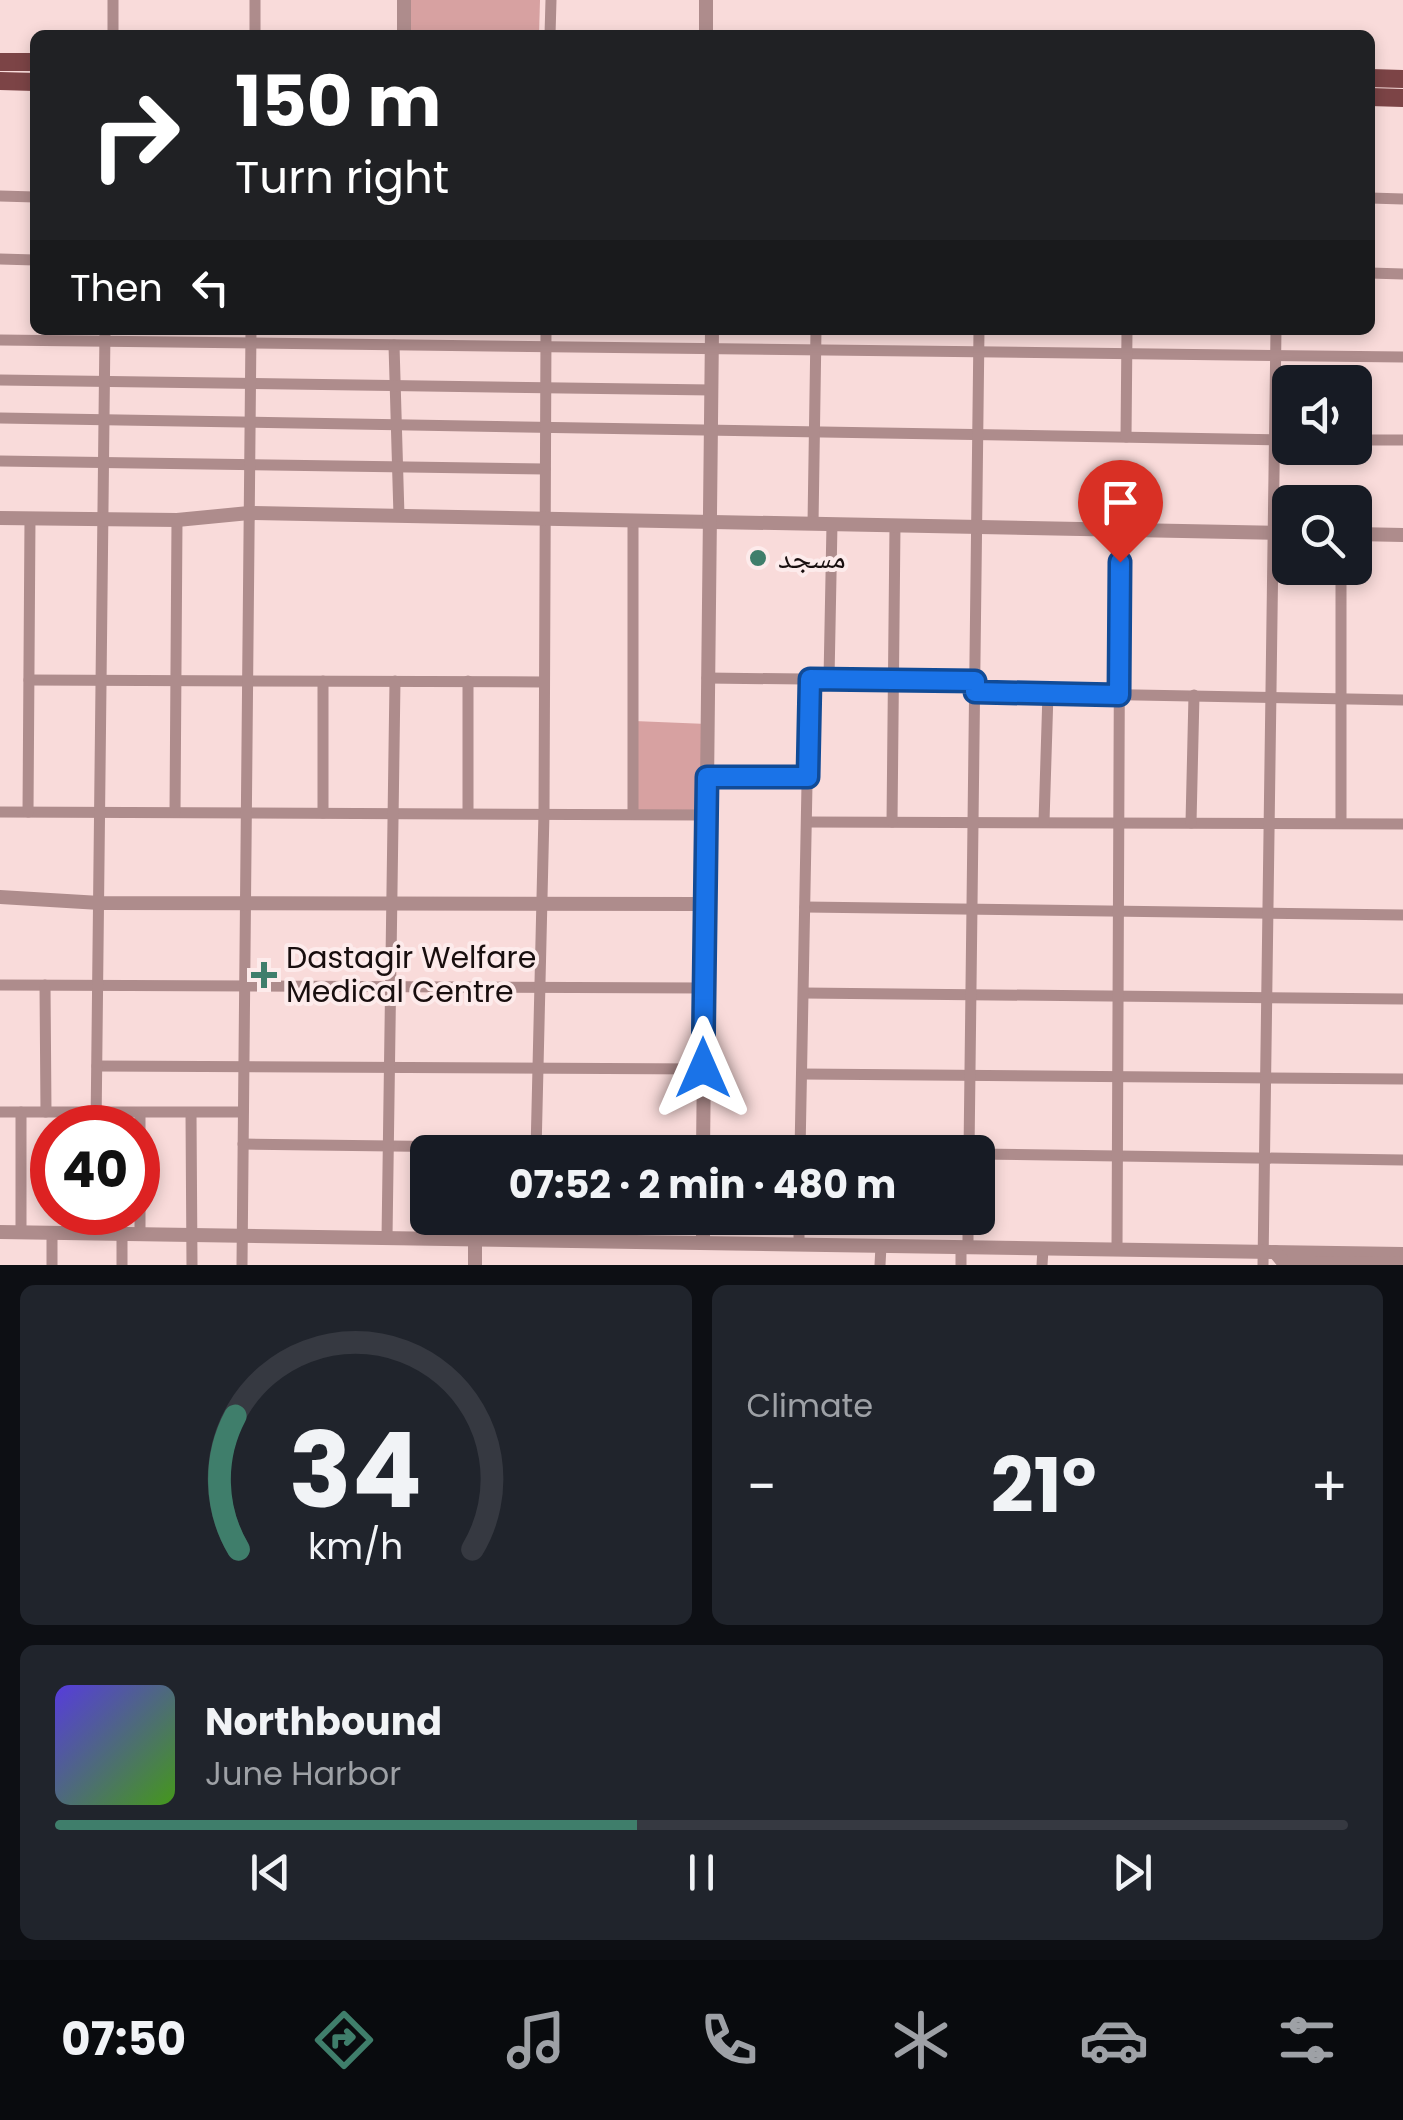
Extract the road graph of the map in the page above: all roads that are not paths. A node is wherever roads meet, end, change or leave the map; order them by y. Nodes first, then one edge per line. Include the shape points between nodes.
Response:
1 (114, 0) edge
2 (255, 0) edge
3 (404, 0) edge
4 (551, 0) edge
5 (706, 0) edge
6 (113, 30) edge
7 (255, 30) edge
8 (404, 30) edge
9 (550, 30) edge
10 (706, 30) edge
11 (0, 62) edge
12 (30, 62) edge
13 (1375, 78) edge
14 (1403, 78) edge
15 (0, 81) edge
16 (30, 82) edge
17 (1375, 98) edge
18 (1403, 98) edge
19 (0, 196) edge
20 (30, 196) edge
21 (1375, 198) edge
22 (1403, 199) edge
23 (0, 260) edge
24 (30, 260) edge
25 (1375, 273) edge
26 (1403, 274) edge
27 (398, 335) edge
28 (546, 335) edge
29 (712, 335) edge
30 (816, 335) edge
31 (979, 335) edge
32 (1127, 335) edge
33 (1276, 335) edge
34 (105, 336) edge
35 (251, 336) edge
36 (0, 340) edge
37 (397, 345) junction
38 (546, 347) junction
39 (712, 349) junction
40 (816, 350) junction
41 (979, 352) junction
42 (1126, 352) junction
43 (1276, 355) junction
44 (1403, 356) edge
45 (1276, 365) edge
46 (0, 380) edge
47 (105, 381) junction
48 (251, 383) junction
49 (396, 385) junction
50 (546, 387) junction
51 (712, 390) junction
52 (0, 418) edge
53 (105, 420) junction
54 (250, 422) junction
55 (397, 424) junction
56 (546, 427) junction
57 (711, 429) junction
58 (814, 431) junction
59 (978, 434) junction
60 (1126, 437) junction
61 (1272, 440) edge
62 (1372, 440) edge
63 (1403, 440) edge
64 (0, 461) edge
65 (104, 462) junction
66 (250, 464) junction
67 (398, 465) junction
68 (544, 469) junction
69 (249, 513) junction
70 (400, 516) junction
71 (0, 518) edge
72 (30, 518) junction
73 (543, 518) junction
74 (103, 519) junction
75 (177, 520) junction
76 (633, 520) junction
77 (710, 522) junction
78 (813, 524) junction
79 (832, 524) junction
80 (895, 525) junction
81 (977, 527) junction
82 (1120, 529) junction
83 (1272, 532) edge
84 (1372, 535) edge
85 (1403, 536) edge
86 (1272, 585) edge
87 (1341, 585) edge
88 (708, 678) junction
89 (810, 679) junction
90 (29, 680) junction
91 (102, 680) junction
92 (829, 680) junction
93 (893, 680) junction
94 (176, 681) junction
95 (248, 681) junction
96 (323, 681) junction
97 (395, 681) junction
98 (468, 682) junction
99 (543, 682) junction
100 (975, 686) junction
101 (1048, 693) junction
102 (1119, 695) junction
103 (1194, 695) junction
104 (1271, 697) junction
105 (1341, 698) junction
106 (1403, 700) edge
107 (707, 777) junction
108 (808, 777) junction
109 (0, 812) edge
110 (28, 812) junction
111 (101, 812) junction
112 (175, 812) junction
113 (248, 812) junction
114 (323, 812) junction
115 (395, 813) junction
116 (468, 813) junction
117 (544, 813) junction
118 (633, 814) junction
119 (705, 816) junction
120 (973, 821) junction
121 (807, 822) junction
122 (892, 822) junction
123 (1044, 822) junction
124 (1118, 822) junction
125 (1191, 823) junction
126 (1269, 823) junction
127 (1341, 824) junction
128 (1403, 824) edge
129 (0, 897) edge
130 (100, 903) junction
131 (246, 903) junction
132 (395, 904) junction
133 (703, 904) junction
134 (542, 905) junction
135 (805, 907) junction
136 (972, 909) junction
137 (1118, 911) junction
138 (1268, 913) junction
139 (1403, 915) edge
140 (0, 985) edge
141 (46, 985) junction
142 (98, 985) junction
143 (245, 986) junction
144 (393, 988) junction
145 (539, 988) junction
146 (703, 988) junction
147 (804, 993) junction
148 (971, 994) junction
149 (1118, 996) junction
150 (1266, 997) junction
151 (1403, 998) edge
152 (97, 1066) junction
153 (244, 1066) junction
154 (391, 1067) junction
155 (538, 1068) junction
156 (703, 1068) junction
157 (802, 1074) junction
158 (970, 1075) junction
159 (1118, 1077) junction
160 (1265, 1078) junction
161 (1403, 1079) edge
162 (46, 1105) edge
163 (96, 1105) edge
164 (0, 1112) edge
165 (22, 1112) junction
166 (30, 1112) edge
167 (191, 1112) junction
168 (244, 1112) junction
169 (160, 1113) edge
170 (536, 1135) edge
171 (703, 1135) edge
172 (800, 1135) edge
173 (969, 1135) edge
174 (243, 1144) junction
175 (390, 1146) junction
176 (410, 1147) edge
177 (995, 1154) edge
178 (1117, 1154) junction
179 (1264, 1158) junction
180 (1403, 1160) edge
181 (0, 1232) edge
182 (22, 1232) junction
183 (30, 1232) edge
184 (160, 1234) edge
185 (52, 1235) edge
186 (122, 1235) edge
187 (192, 1235) junction
188 (536, 1235) edge
189 (703, 1235) edge
190 (798, 1235) edge
191 (966, 1235) edge
192 (242, 1236) junction
193 (387, 1238) junction
194 (474, 1240) junction
195 (536, 1240) junction
196 (703, 1243) junction
197 (798, 1244) junction
198 (880, 1246) junction
199 (965, 1247) junction
200 (1042, 1248) junction
201 (1117, 1250) junction
202 (1403, 1254) edge
203 (1267, 1256) edge
204 (1403, 1264) edge
205 (52, 1265) edge
206 (122, 1265) edge
207 (192, 1265) edge
208 (242, 1265) edge
209 (475, 1265) edge
210 (880, 1265) edge
211 (961, 1265) edge
212 (1042, 1265) edge

1 - 6 street
2 - 7 street
3 - 8 street
4 - 9 street
5 - 10 street
11 - 12 main road
13 - 14 main road
15 - 16 main road
17 - 18 main road
19 - 20 street
21 - 22 street
23 - 24 street
25 - 26 street
27 - 37 street
28 - 38 street
29 - 39 street
30 - 40 street
31 - 41 street
32 - 42 street
33 - 43 street
34 - 35 street
34 - 36 street
34 - 47 street
35 - 37 street
35 - 48 street
37 - 38 street
37 - 49 street
38 - 39 street
38 - 50 street
39 - 40 street
39 - 51 street
40 - 41 street
40 - 58 street
41 - 42 street
41 - 59 street
42 - 43 street
42 - 60 street
43 - 44 street
43 - 45 street
46 - 47 street
47 - 48 street
47 - 53 street
48 - 49 street
48 - 54 street
49 - 50 street
49 - 55 street
50 - 51 street
50 - 56 street
51 - 57 street
52 - 53 street
53 - 54 street
53 - 65 street
54 - 55 street
54 - 66 street
55 - 56 street
55 - 67 street
56 - 57 street
56 - 68 street
57 - 58 street
57 - 77 street
58 - 59 street
58 - 78 street
59 - 60 street
59 - 81 street
60 - 61 street
62 - 63 street
64 - 65 street
65 - 66 street
65 - 74 street
66 - 67 street
66 - 69 street
67 - 68 street
67 - 70 street
68 - 73 street
69 - 70 street
69 - 75 street
69 - 95 street
70 - 73 street
71 - 72 street
72 - 74 street
72 - 90 street
73 - 76 street
73 - 99 street
74 - 75 street
74 - 91 street
75 - 94 street
76 - 77 street
76 - 118 street
77 - 78 street
77 - 88 street
78 - 79 street
79 - 80 street
79 - 92 street
80 - 81 street
80 - 93 street
81 - 82 street
81 - 100 street
82 - 83 street
82 - 102 street
84 - 85 street
86 - 104 street
87 - 105 street
88 - 89 street
88 - 107 street
89 - 92 street
89 - 108 street
90 - 91 street
90 - 110 street
91 - 94 street
91 - 111 street
92 - 93 street
93 - 100 street
93 - 122 street
94 - 95 street
94 - 112 street
95 - 96 street
95 - 113 street
96 - 97 street
96 - 114 street
97 - 98 street
97 - 115 street
98 - 99 street
98 - 116 street
99 - 117 street
100 - 101 street
100 - 120 street
101 - 102 street
101 - 123 street
102 - 103 street
102 - 124 street
103 - 104 street
103 - 125 street
104 - 105 street
104 - 126 street
105 - 106 street
105 - 127 street
107 - 108 street
107 - 119 street
108 - 121 street
109 - 110 street
110 - 111 street
111 - 112 street
111 - 130 street
112 - 113 street
113 - 114 street
113 - 131 street
114 - 115 street
115 - 116 street
115 - 132 street
116 - 117 street
117 - 118 street
117 - 134 street
118 - 119 street
119 - 133 street
120 - 122 street
120 - 123 street
120 - 136 street
121 - 122 street
121 - 135 street
123 - 124 street
124 - 125 street
124 - 137 street
125 - 126 street
126 - 127 street
126 - 138 street
127 - 128 street
129 - 130 street
130 - 131 street
130 - 142 street
131 - 132 street
131 - 143 street
132 - 134 street
132 - 144 street
133 - 134 street
133 - 146 street
134 - 145 street
135 - 136 street
135 - 147 street
136 - 137 street
136 - 148 street
137 - 138 street
137 - 149 street
138 - 139 street
138 - 150 street
140 - 141 street
141 - 142 street
141 - 162 street
142 - 143 street
142 - 152 street
143 - 144 street
143 - 153 street
144 - 145 street
144 - 154 street
145 - 146 street
145 - 155 street
146 - 156 street
147 - 148 street
147 - 157 street
148 - 149 street
148 - 158 street
149 - 150 street
149 - 159 street
150 - 151 street
150 - 160 street
152 - 153 street
152 - 163 street
153 - 154 street
153 - 168 street
154 - 155 street
154 - 175 street
155 - 156 street
155 - 170 street
156 - 171 street
157 - 158 street
157 - 172 street
158 - 159 street
158 - 173 street
159 - 160 street
159 - 178 street
160 - 161 street
160 - 179 street
164 - 165 street
165 - 166 street
165 - 182 street
167 - 168 street
167 - 169 street
167 - 187 street
168 - 174 street
174 - 175 street
174 - 192 street
175 - 176 street
175 - 193 street
177 - 178 street
178 - 179 street
178 - 201 street
179 - 180 street
179 - 203 street
181 - 182 street
182 - 183 street
184 - 187 street
185 - 205 street
186 - 206 street
187 - 192 street
187 - 207 street
188 - 195 street
189 - 196 street
190 - 197 street
191 - 199 street
192 - 193 street
192 - 208 street
193 - 194 street
194 - 195 street
194 - 209 street
195 - 196 street
196 - 197 street
197 - 198 street
198 - 199 street
198 - 210 street
199 - 200 street
199 - 211 street
200 - 201 street
200 - 212 street
201 - 203 street
202 - 203 street
203 - 204 street via 1284,1263

